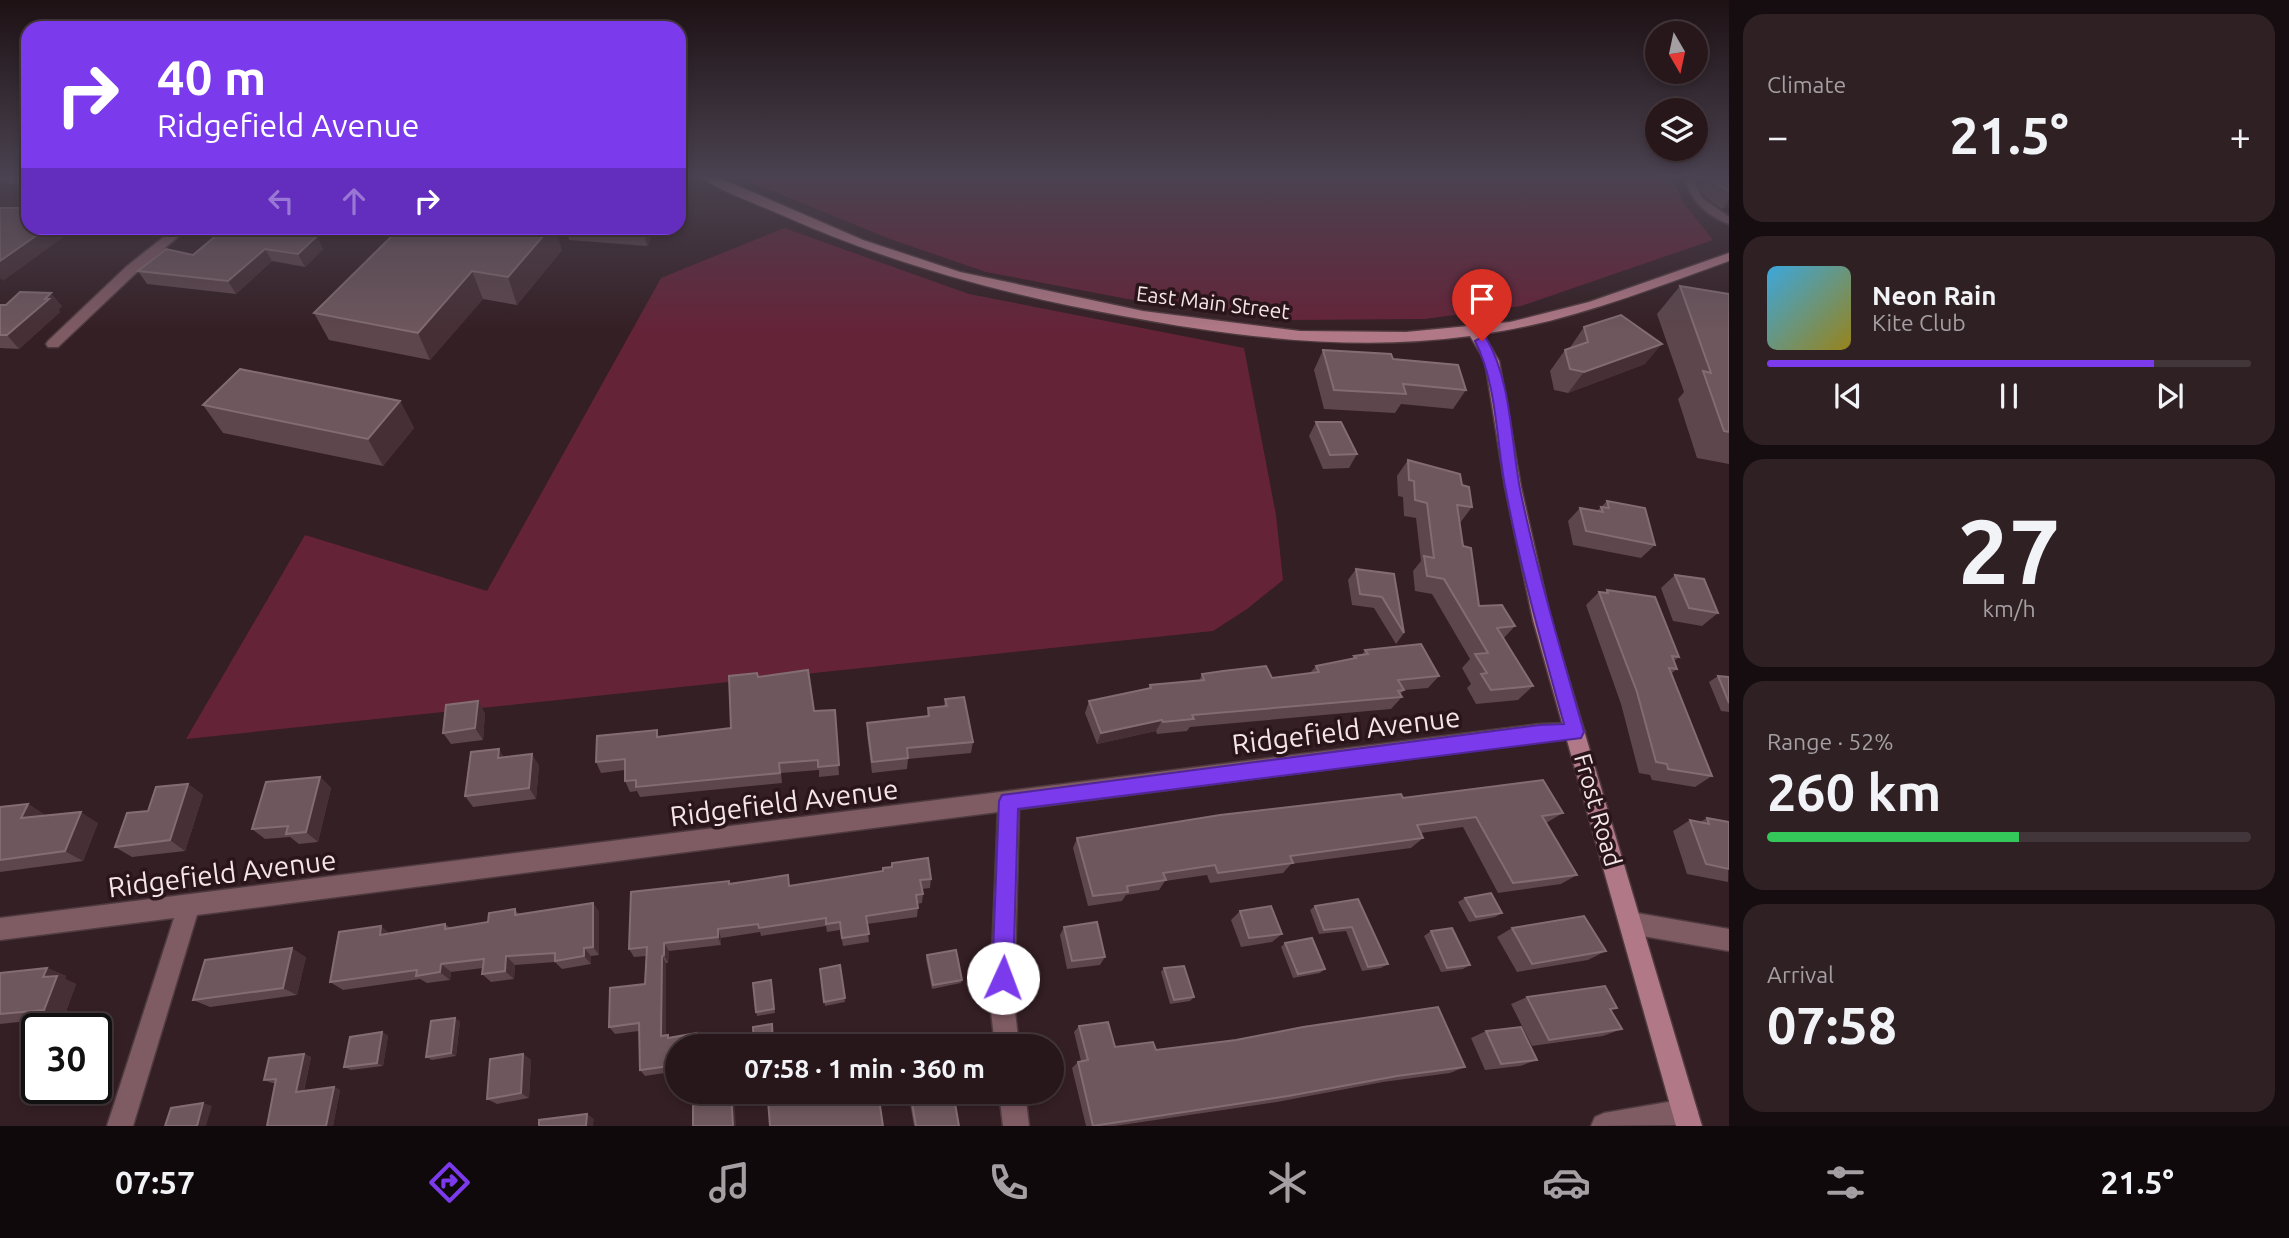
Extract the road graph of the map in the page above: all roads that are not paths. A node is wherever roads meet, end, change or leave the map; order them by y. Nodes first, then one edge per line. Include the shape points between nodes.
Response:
1 (827, 228) edge
2 (174, 235) edge
3 (1729, 257) edge
4 (1474, 331) junction
5 (53, 344) dead end
6 (1575, 732) junction
7 (1009, 801) junction
8 (189, 906) junction
9 (1631, 923) junction
10 (0, 929) edge
11 (1729, 940) edge
12 (1006, 1034) edge
13 (1013, 1104) edge
14 (1687, 1119) edge
15 (120, 1126) edge
16 (1016, 1126) edge
17 (1604, 1126) edge

1 - 4 main road, East Main Street via 892,256 961,276 1160,318 1276,333 1364,336
2 - 5 street
3 - 4 main road, East Main Street via 1571,311
4 - 6 main road, Frost Road via 1492,361 1522,532
6 - 7 street, Ridgefield Avenue
6 - 9 main road, Frost Road
7 - 8 street, Ridgefield Avenue
7 - 12 street via 1002,1003
8 - 10 street, Ridgefield Avenue
8 - 15 street
9 - 11 street
9 - 14 main road, Frost Road
13 - 16 street
14 - 17 street

